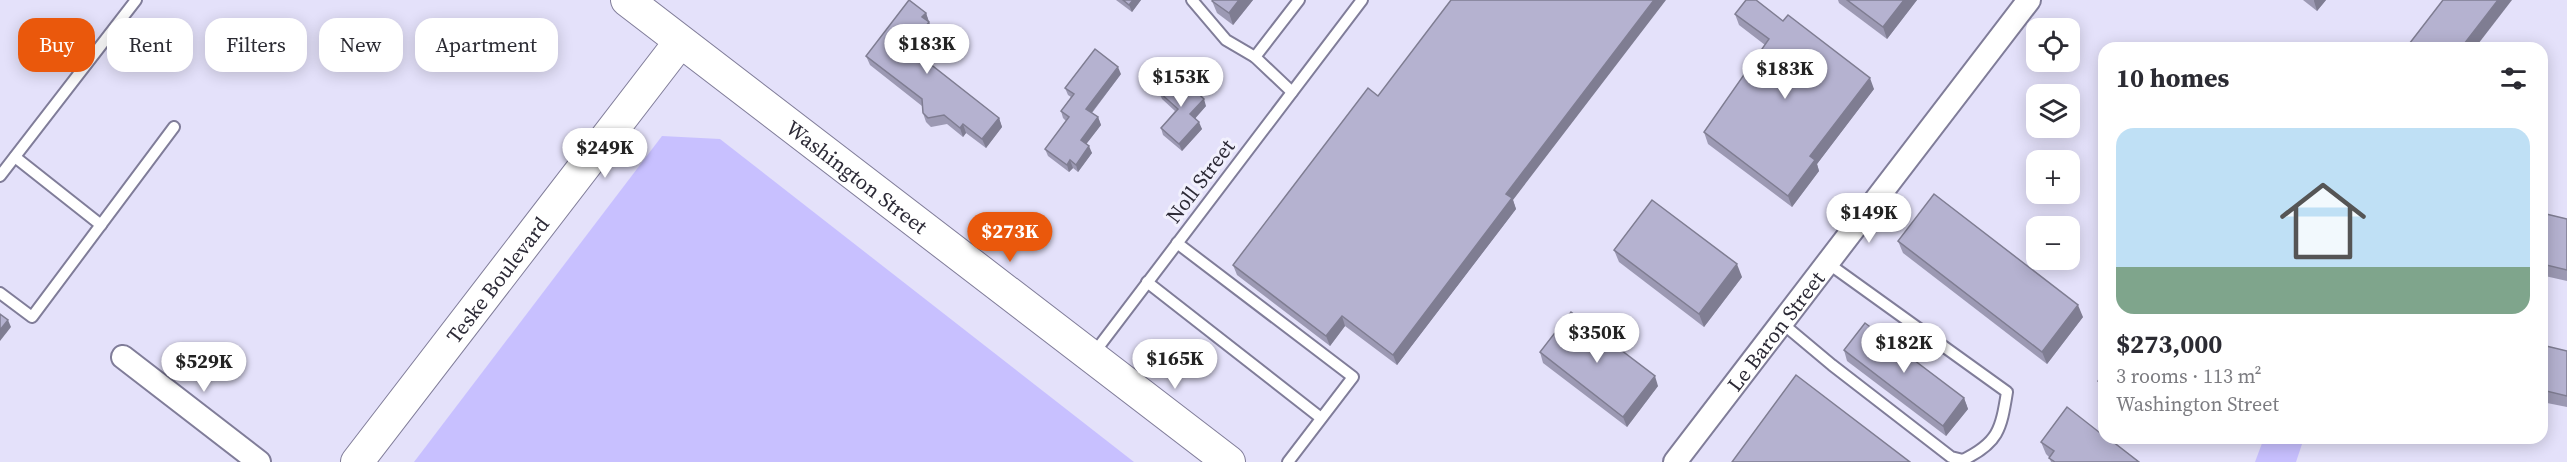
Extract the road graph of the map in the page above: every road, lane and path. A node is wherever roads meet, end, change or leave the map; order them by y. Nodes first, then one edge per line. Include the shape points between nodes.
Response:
1 (136, 0) edge
2 (627, 0) edge
3 (1192, 0) edge
4 (1299, 0) edge
5 (1362, 0) edge
6 (2029, 0) edge
7 (680, 42) junction
8 (1255, 57) junction
9 (1292, 92) junction
10 (174, 127) dead end
11 (15, 157) junction
12 (0, 176) edge
13 (101, 225) junction
14 (1177, 243) junction
15 (1829, 264) junction
16 (1147, 282) junction
17 (0, 293) edge
18 (1783, 324) junction
19 (1091, 356) junction
20 (123, 357) dead end
21 (1321, 418) junction
22 (259, 462) edge
23 (357, 462) edge
24 (1229, 462) edge
25 (1288, 462) edge
26 (1675, 462) edge

1 - 11 lane
2 - 7 main road, Washington Street
3 - 8 lane via 1226,40
4 - 8 lane
5 - 9 lane, Noll Street
6 - 15 street, Le Baron Street
7 - 19 main road, Washington Street
7 - 23 main road, Teske Boulevard
8 - 9 lane
9 - 14 lane, Noll Street
10 - 13 lane
11 - 12 lane
11 - 13 lane
13 - 17 lane via 32,317
14 - 16 lane, Noll Street
14 - 21 lane via 1353,377
15 - 18 street, Le Baron Street
15 - 18 lane via 2007,392 1999,433 1983,450 1963,460 1951,457
16 - 19 lane, Noll Street
16 - 21 lane
18 - 26 street, Le Baron Street
19 - 24 main road, Washington Street
20 - 22 street
21 - 25 lane

